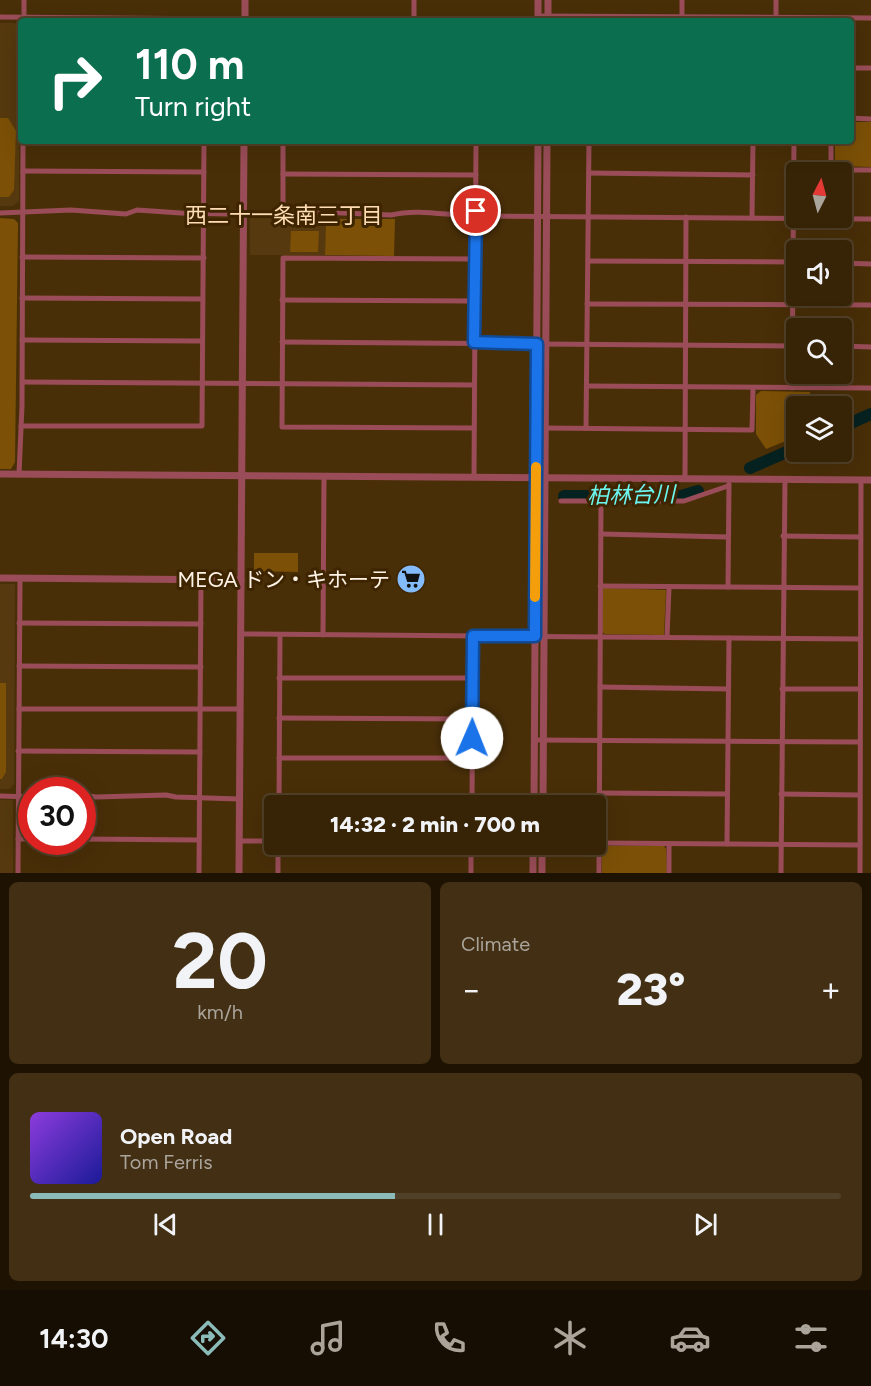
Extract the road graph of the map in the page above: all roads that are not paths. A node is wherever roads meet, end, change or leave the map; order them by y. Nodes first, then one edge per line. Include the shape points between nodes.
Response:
1 (24, 0) edge
2 (244, 0) edge
3 (414, 0) edge
4 (538, 0) edge
5 (548, 0) edge
6 (682, 0) edge
7 (776, 0) edge
8 (682, 16) junction
9 (0, 17) edge
10 (776, 17) junction
11 (18, 18) edge
12 (24, 18) edge
13 (244, 18) edge
14 (414, 18) edge
15 (538, 18) edge
16 (548, 18) edge
17 (591, 18) edge
18 (730, 18) edge
19 (765, 18) edge
20 (786, 18) edge
21 (854, 18) edge
22 (871, 18) edge
23 (854, 68) edge
24 (871, 68) edge
25 (854, 118) edge
26 (871, 119) edge
27 (23, 144) edge
28 (204, 144) edge
29 (244, 144) edge
30 (283, 144) edge
31 (476, 144) edge
32 (538, 144) edge
33 (547, 144) edge
34 (589, 144) edge
35 (753, 144) edge
36 (794, 144) edge
37 (831, 144) edge
38 (794, 162) edge
39 (831, 162) edge
40 (852, 170) edge
41 (871, 170) edge
42 (23, 171) junction
43 (204, 172) junction
44 (589, 172) junction
45 (283, 174) junction
46 (476, 175) junction
47 (753, 175) junction
48 (0, 213) edge
49 (22, 213) junction
50 (204, 214) junction
51 (243, 214) junction
52 (283, 215) junction
53 (476, 216) junction
54 (538, 216) junction
55 (547, 216) junction
56 (588, 216) junction
57 (686, 217) junction
58 (752, 218) junction
59 (786, 218) edge
60 (852, 219) edge
61 (871, 219) edge
62 (22, 257) junction
63 (204, 258) junction
64 (475, 259) junction
65 (589, 261) junction
66 (686, 262) junction
67 (786, 262) edge
68 (852, 263) edge
69 (871, 264) edge
70 (22, 298) junction
71 (202, 299) junction
72 (282, 300) junction
73 (475, 301) junction
74 (686, 303) junction
75 (587, 304) junction
76 (786, 304) edge
77 (852, 305) edge
78 (871, 305) edge
79 (22, 340) junction
80 (202, 341) junction
81 (282, 342) junction
82 (474, 342) junction
83 (537, 344) junction
84 (546, 344) junction
85 (587, 345) junction
86 (686, 346) junction
87 (786, 346) edge
88 (852, 346) edge
89 (871, 347) edge
90 (22, 381) junction
91 (202, 383) junction
92 (242, 383) junction
93 (281, 383) junction
94 (474, 384) junction
95 (792, 384) edge
96 (587, 386) junction
97 (686, 387) junction
98 (753, 388) junction
99 (792, 388) junction
100 (871, 388) edge
101 (21, 426) junction
102 (474, 428) junction
103 (536, 428) junction
104 (546, 428) junction
105 (586, 428) junction
106 (686, 429) junction
107 (0, 474) edge
108 (19, 474) junction
109 (242, 477) junction
110 (324, 477) junction
111 (474, 477) junction
112 (536, 478) junction
113 (545, 478) junction
114 (686, 479) junction
115 (785, 480) junction
116 (867, 480) edge
117 (729, 483) junction
118 (561, 501) dead end
119 (601, 501) junction
120 (601, 534) junction
121 (728, 537) junction
122 (783, 537) junction
123 (860, 537) junction
124 (0, 578) edge
125 (20, 579) junction
126 (201, 580) junction
127 (241, 580) junction
128 (600, 586) junction
129 (728, 587) junction
130 (783, 587) junction
131 (669, 588) junction
132 (860, 588) junction
133 (19, 623) junction
134 (201, 624) junction
135 (241, 634) junction
136 (280, 635) junction
137 (323, 635) junction
138 (473, 636) junction
139 (535, 636) junction
140 (544, 636) junction
141 (600, 636) junction
142 (667, 637) junction
143 (729, 638) junction
144 (783, 638) junction
145 (860, 639) junction
146 (19, 666) junction
147 (201, 667) junction
148 (279, 678) junction
149 (472, 678) junction
150 (600, 687) junction
151 (728, 689) junction
152 (782, 689) junction
153 (859, 689) junction
154 (19, 709) junction
155 (240, 709) junction
156 (201, 710) junction
157 (279, 718) junction
158 (472, 718) junction
159 (534, 740) junction
160 (543, 740) junction
161 (599, 741) junction
162 (727, 741) junction
163 (781, 742) junction
164 (859, 742) junction
165 (18, 751) junction
166 (200, 752) junction
167 (279, 758) junction
168 (472, 758) junction
169 (18, 777) edge
170 (598, 792) junction
171 (727, 794) junction
172 (781, 794) junction
173 (279, 795) edge
174 (472, 795) edge
175 (534, 795) edge
176 (543, 795) edge
177 (598, 795) edge
178 (859, 795) junction
179 (0, 796) edge
180 (18, 797) edge
181 (96, 797) edge
182 (200, 798) junction
183 (239, 799) junction
184 (96, 840) edge
185 (199, 840) junction
186 (239, 841) junction
187 (264, 841) edge
188 (606, 843) edge
189 (669, 844) junction
190 (727, 844) junction
191 (781, 845) junction
192 (859, 845) junction
193 (18, 855) edge
194 (278, 855) edge
195 (471, 855) edge
196 (534, 855) edge
197 (542, 855) edge
198 (598, 855) edge
199 (18, 873) edge
200 (199, 873) edge
201 (239, 873) edge
202 (278, 873) edge
203 (471, 873) edge
204 (533, 873) edge
205 (542, 873) edge
206 (599, 873) edge
207 (669, 873) edge
208 (781, 873) edge
209 (860, 873) edge

1 - 12 street
2 - 13 street
3 - 14 street
4 - 15 street
5 - 16 street
6 - 8 street
7 - 10 street
8 - 17 street
8 - 18 street
9 - 11 street
10 - 19 street
10 - 20 street
21 - 22 street
23 - 24 street
25 - 26 street
27 - 42 street
28 - 43 street
29 - 51 street
30 - 45 street
31 - 46 street
32 - 54 street
33 - 55 street
34 - 44 street
35 - 47 street
36 - 38 street
37 - 39 street
40 - 41 street
42 - 43 street
42 - 49 street
43 - 50 street
44 - 47 street
44 - 56 street
45 - 46 street
45 - 52 street
46 - 53 street
47 - 58 street
48 - 49 street
49 - 50 street via 88,210 126,214 137,210
49 - 62 street
50 - 51 street
50 - 63 street
51 - 52 street
51 - 92 street
52 - 53 street via 402,212
53 - 54 street
53 - 64 street
54 - 55 street
54 - 83 street
55 - 56 street
55 - 84 street
56 - 57 street
56 - 65 street
57 - 58 street
57 - 66 street
58 - 59 street
60 - 61 street
62 - 63 street
62 - 70 street
63 - 71 street
64 - 72 street via 283,258
64 - 73 street
65 - 66 street
65 - 75 street
66 - 67 street
66 - 74 street
68 - 69 street
70 - 71 street
70 - 79 street
71 - 80 street
72 - 73 street
72 - 81 street
73 - 82 street
74 - 75 street
74 - 76 street
74 - 86 street
75 - 85 street
77 - 78 street
79 - 80 street
79 - 90 street
80 - 91 street
81 - 82 street
81 - 93 street
82 - 83 street
82 - 94 street
83 - 84 street
83 - 103 street
84 - 85 street
84 - 104 street
85 - 86 street
85 - 96 street
86 - 87 street
86 - 97 street
88 - 89 street
90 - 91 street
90 - 101 street
91 - 92 street
91 - 101 street via 202,426
92 - 93 street
92 - 109 street
93 - 94 street
93 - 102 street via 282,427
94 - 102 street
95 - 99 street
96 - 97 street
96 - 105 street
97 - 98 street
97 - 106 street
98 - 99 street
98 - 106 street via 753,430
99 - 100 street
101 - 108 street
102 - 111 street
103 - 104 street
103 - 112 street
104 - 105 street
104 - 113 street
105 - 106 street
106 - 114 street
107 - 108 street
108 - 109 street
109 - 110 street
109 - 127 street
110 - 111 street
110 - 137 street
111 - 112 street
112 - 113 street
112 - 139 street
113 - 114 street
113 - 140 street
114 - 117 street
115 - 116 street
115 - 117 street
115 - 122 street
116 - 123 street
117 - 119 street via 689,500
117 - 121 street
118 - 119 street
119 - 120 street
120 - 121 street
120 - 128 street
121 - 129 street
122 - 123 street
122 - 130 street
123 - 132 street
124 - 125 street
125 - 126 street
125 - 133 street
126 - 127 street
126 - 134 street
127 - 135 street
128 - 131 street
128 - 141 street
129 - 130 street
129 - 131 street
130 - 132 street
130 - 144 street
131 - 142 street
132 - 145 street
133 - 134 street
133 - 146 street
134 - 147 street
135 - 136 street
135 - 155 street
136 - 137 street
136 - 148 street
137 - 138 street
138 - 139 street
138 - 149 street
139 - 140 street
139 - 159 street
140 - 141 street
140 - 160 street
141 - 142 street
141 - 150 street
142 - 143 street
143 - 144 street
143 - 151 street
144 - 145 street
144 - 152 street
145 - 153 street
146 - 147 street
146 - 154 street
147 - 156 street
148 - 149 street
148 - 157 street
149 - 158 street
150 - 151 street
150 - 161 street
151 - 162 street
152 - 153 street
152 - 163 street
153 - 164 street
154 - 156 street
154 - 165 street
155 - 156 street
155 - 183 street
156 - 166 street
157 - 158 street
157 - 167 street
158 - 168 street
159 - 160 street
159 - 175 street
160 - 161 street
160 - 176 street
161 - 162 street
161 - 170 street
162 - 163 street
162 - 171 street
163 - 164 street
163 - 172 street
164 - 178 street
165 - 166 street
165 - 169 street
166 - 182 street
167 - 168 street
167 - 173 street
168 - 174 street
170 - 171 street
170 - 177 street
171 - 190 street
172 - 178 street
172 - 191 street
178 - 192 street
179 - 180 street
181 - 182 street
182 - 183 street
182 - 185 street
183 - 186 street
184 - 185 street
185 - 200 street
186 - 187 street
186 - 201 street
188 - 189 street
189 - 190 street
189 - 207 street
190 - 191 street
191 - 192 street
191 - 208 street
192 - 209 street
193 - 199 street
194 - 202 street
195 - 203 street
196 - 204 street
197 - 205 street
198 - 206 street

